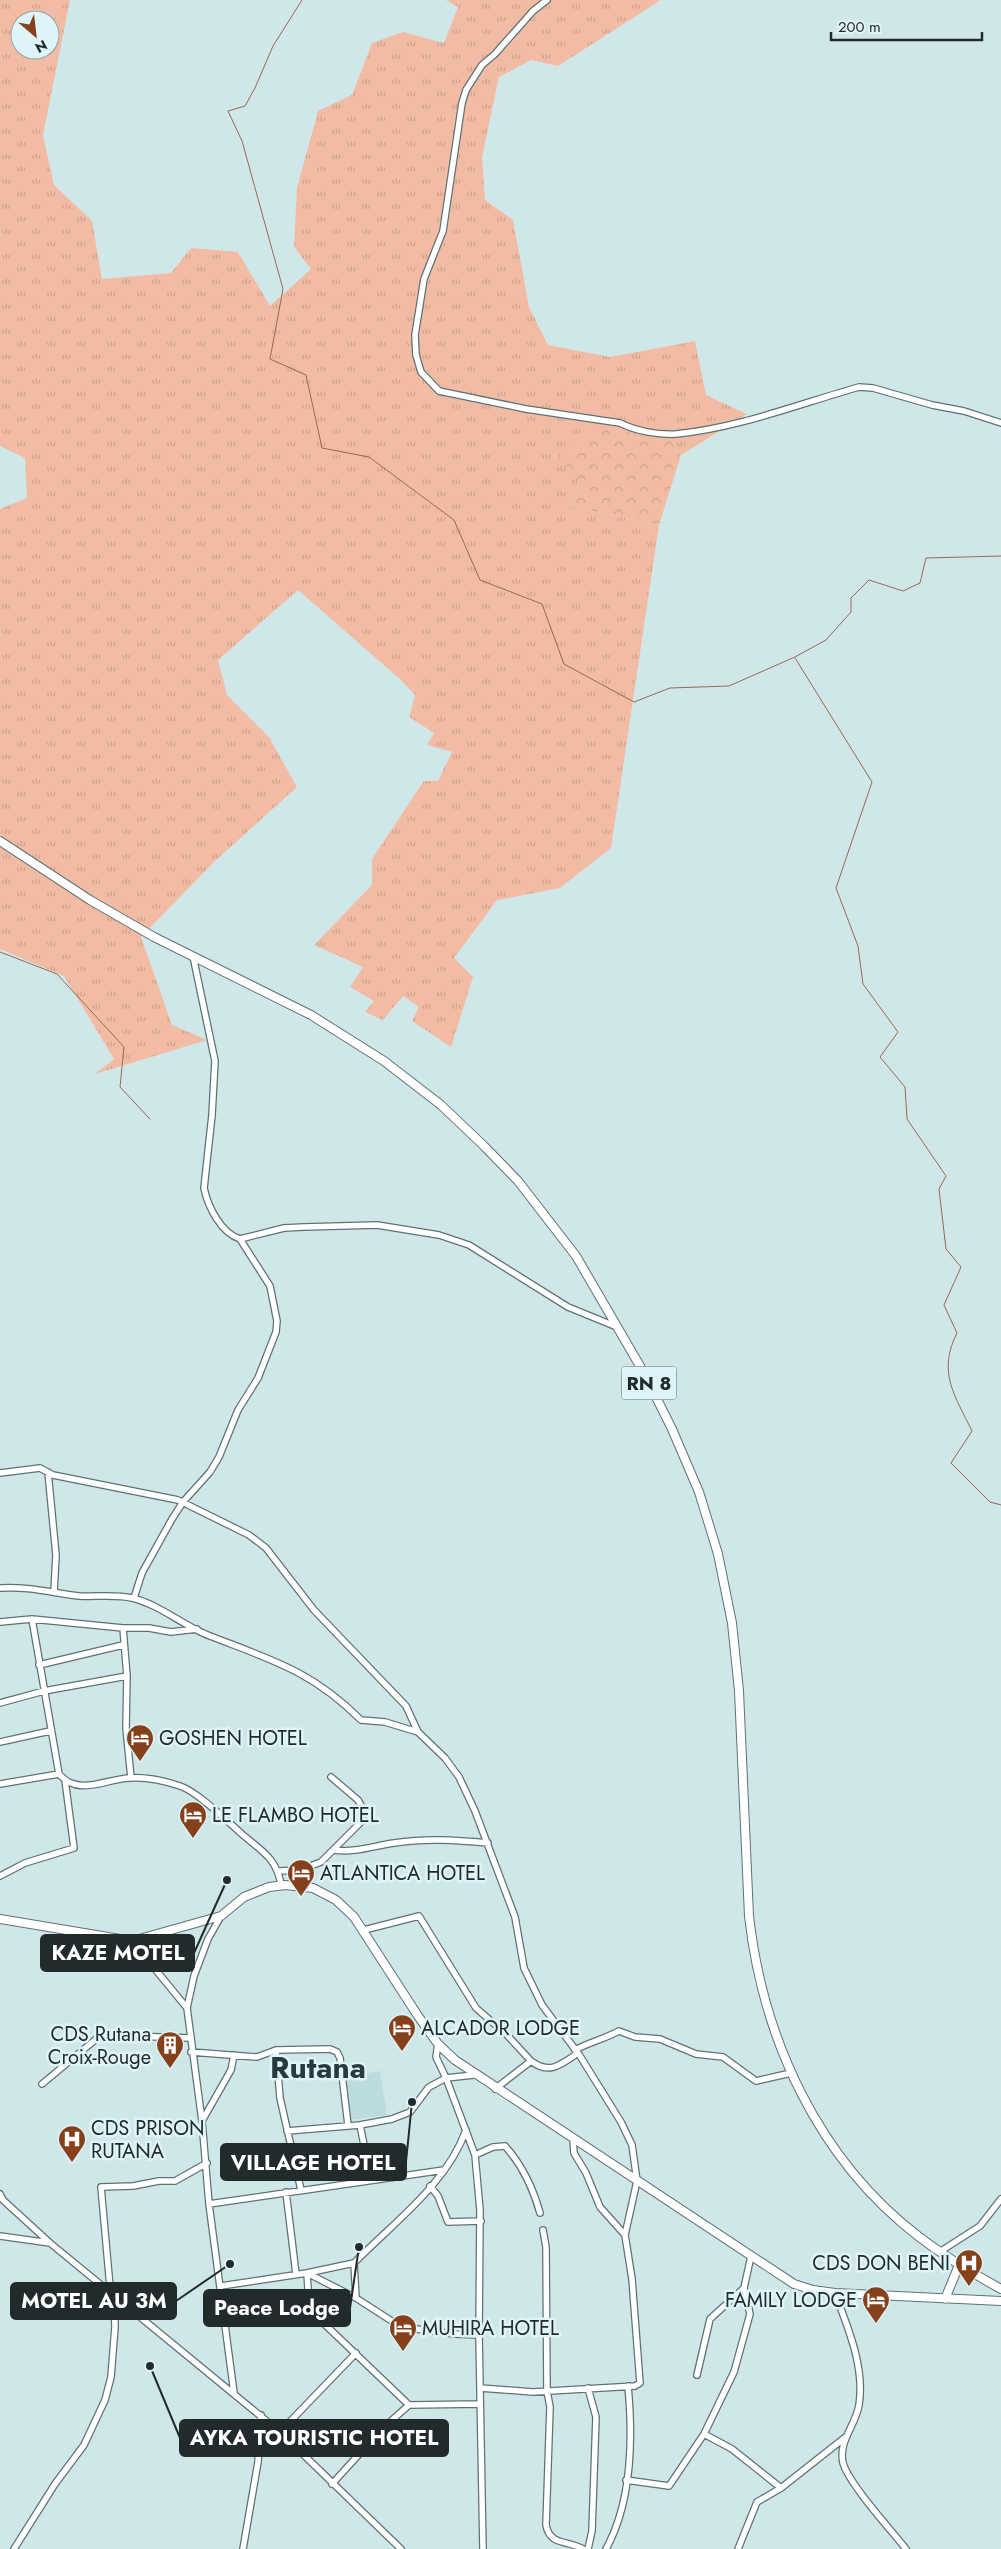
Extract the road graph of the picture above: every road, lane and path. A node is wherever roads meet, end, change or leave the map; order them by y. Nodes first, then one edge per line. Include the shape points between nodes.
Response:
1 (547, 0) edge
2 (1001, 423) edge
3 (0, 841) edge
4 (193, 956) junction
5 (240, 1239) junction
6 (618, 1328) junction
7 (48, 1472) junction
8 (0, 1473) edge
9 (183, 1502) junction
10 (0, 1588) edge
11 (54, 1592) junction
12 (134, 1598) junction
13 (32, 1619) junction
14 (0, 1622) edge
15 (123, 1628) junction
16 (198, 1629) junction
17 (123, 1645) junction
18 (40, 1665) junction
19 (127, 1676) junction
20 (44, 1691) junction
21 (0, 1703) edge
22 (50, 1731) junction
23 (418, 1732) junction
24 (0, 1742) edge
25 (59, 1774) junction
26 (331, 1777) dead end
27 (131, 1778) junction
28 (65, 1780) junction
29 (0, 1784) edge
30 (488, 1843) junction
31 (333, 1850) junction
32 (279, 1871) junction
33 (0, 1876) edge
34 (281, 1885) junction
35 (221, 1916) junction
36 (0, 1919) edge
37 (364, 1930) junction
38 (132, 1941) junction
39 (187, 2008) junction
40 (190, 2038) junction
41 (438, 2044) junction
42 (276, 2050) junction
43 (191, 2052) junction
44 (577, 2052) junction
45 (234, 2055) junction
46 (530, 2061) junction
47 (791, 2073) junction
48 (474, 2075) junction
49 (446, 2078) junction
50 (42, 2084) dead end
51 (495, 2089) junction
52 (202, 2121) junction
53 (348, 2125) junction
54 (360, 2125) junction
55 (466, 2130) junction
56 (287, 2131) junction
57 (573, 2139) junction
58 (474, 2155) junction
59 (207, 2163) junction
60 (444, 2170) junction
61 (371, 2180) junction
62 (637, 2181) junction
63 (430, 2186) junction
64 (302, 2190) junction
65 (286, 2192) junction
66 (0, 2194) edge
67 (1001, 2199) edge
68 (209, 2204) junction
69 (540, 2213) dead end
70 (481, 2221) junction
71 (543, 2230) dead end
72 (625, 2235) junction
73 (0, 2236) edge
74 (50, 2243) junction
75 (941, 2252) junction
76 (751, 2256) junction
77 (354, 2263) junction
78 (959, 2265) junction
79 (306, 2273) junction
80 (296, 2274) junction
81 (221, 2286) junction
82 (744, 2288) junction
83 (1001, 2289) edge
84 (835, 2293) junction
85 (114, 2294) junction
86 (356, 2298) junction
87 (945, 2299) junction
88 (1001, 2301) edge
89 (479, 2335) junction
90 (356, 2353) junction
91 (697, 2375) dead end
92 (628, 2386) junction
93 (480, 2388) junction
94 (588, 2388) junction
95 (547, 2391) junction
96 (234, 2393) junction
97 (480, 2404) junction
98 (409, 2405) junction
99 (261, 2415) junction
100 (280, 2432) junction
101 (704, 2434) junction
102 (847, 2435) junction
103 (626, 2480) junction
104 (332, 2484) junction
105 (781, 2488) junction
106 (14, 2549) edge
107 (242, 2549) edge
108 (401, 2549) edge
109 (482, 2549) edge
110 (583, 2549) edge
111 (588, 2549) edge
112 (606, 2549) edge
113 (738, 2549) edge
114 (906, 2549) edge

1 - 2 street via 482,65 466,90 444,231 424,279 415,334 421,372 430,384 439,391 526,409 620,423 655,433 675,434 712,428 859,387 964,411
3 - 4 main road, RN 8 via 90,900
4 - 5 street via 215,1061 204,1188 206,1198 225,1232
4 - 6 main road, RN 8 via 311,1015 384,1061 441,1105 518,1181 550,1220 592,1281
5 - 6 street via 284,1228 313,1226 377,1225 439,1235 469,1245 568,1307
5 - 9 street via 270,1286 277,1320 276,1332 258,1378 238,1410 219,1457
6 - 47 main road, RN 8 via 644,1373 688,1464 718,1554 732,1622 739,1691 753,1950 770,2023
7 - 8 street via 40,1468
7 - 9 street
7 - 11 street via 56,1555
9 - 12 street via 142,1573
9 - 23 street via 249,1535 266,1548 314,1610 406,1706
10 - 11 street
11 - 12 street
12 - 16 street
13 - 14 street
13 - 15 street
13 - 18 street
15 - 16 street via 171,1632
15 - 17 street
16 - 23 street via 298,1671 343,1702 361,1720 385,1722
17 - 18 street
17 - 19 street
18 - 20 street
19 - 20 street
19 - 27 street via 126,1728
20 - 21 street
20 - 22 street
22 - 24 street
22 - 25 street
23 - 30 street via 459,1777
25 - 28 street
25 - 29 street
26 - 31 street via 358,1800 364,1811 362,1821
27 - 28 street via 80,1786 68,1784
27 - 32 street via 181,1786 272,1859
28 - 33 street via 74,1848 25,1863
30 - 31 street via 440,1838 350,1852
30 - 44 street via 515,1917 524,1968 542,2005
31 - 32 street via 321,1862 300,1870
32 - 34 street
34 - 35 main road via 244,1897
34 - 37 main road via 299,1885 326,1893 345,1907
35 - 38 main road
35 - 39 street via 194,1976
36 - 38 main road
37 - 41 main road
37 - 46 street via 419,1916 476,2008
38 - 39 street
39 - 40 street
40 - 43 street
40 - 50 street via 101,2035
41 - 48 main road
41 - 49 street via 436,2057
42 - 45 street via 257,2057
42 - 53 street via 330,2049 337,2052
42 - 56 street
43 - 45 street
43 - 52 street
44 - 46 street via 554,2068 539,2068
44 - 47 street via 594,2040 602,2040 618,2031 660,2039 696,2054 723,2057 756,2081
44 - 62 street via 632,2145
45 - 52 street via 231,2070
46 - 51 street
47 - 75 main road, RN 8 via 829,2140 864,2185 897,2218
48 - 49 street
48 - 51 main road
49 - 54 street via 429,2087 410,2112
49 - 55 street
51 - 57 main road
52 - 59 street
53 - 54 street
53 - 56 street
54 - 61 street
55 - 58 street
55 - 60 street via 459,2149
56 - 64 street
57 - 62 main road
57 - 72 street via 574,2153 600,2207
58 - 69 street via 505,2146 516,2158
58 - 70 street
59 - 68 street
59 - 85 street via 174,2181 101,2186 110,2287
60 - 61 street
60 - 63 street
61 - 64 street
62 - 72 street
62 - 76 main road
63 - 70 street via 438,2196 448,2222
63 - 77 street
64 - 65 street
65 - 68 street
65 - 80 street
66 - 74 street
67 - 75 street via 980,2226
68 - 81 street
70 - 89 street
71 - 95 street via 547,2289
72 - 92 street via 641,2375 640,2383
73 - 74 street
74 - 85 street
75 - 78 main road, RN 8
76 - 82 street
76 - 84 main road via 794,2284
77 - 79 street
77 - 86 street
78 - 83 main road, RN 8
78 - 87 main road
79 - 80 street
79 - 86 street
79 - 90 street via 309,2304 314,2314
80 - 81 street
81 - 96 street
82 - 91 street via 710,2319
82 - 101 street via 750,2314 746,2332 734,2372
84 - 87 main road
84 - 102 street via 855,2350 860,2391 857,2415
85 - 96 street
85 - 106 street via 111,2377 105,2400 84,2445
86 - 89 street via 410,2330
87 - 88 main road
89 - 93 street
90 - 98 street
90 - 100 street
92 - 94 street
92 - 103 street
93 - 95 street
93 - 97 street
94 - 95 street
94 - 111 street via 596,2417 592,2531
95 - 110 street via 550,2407 548,2534 551,2539
96 - 99 street
97 - 98 street
97 - 109 street
98 - 104 street via 382,2429
99 - 100 street
99 - 107 street via 258,2462
100 - 104 street
101 - 103 street via 669,2486
101 - 105 street via 732,2448
102 - 105 street
102 - 114 street via 842,2454 846,2469
103 - 112 street via 624,2505
104 - 108 street
105 - 113 street via 757,2502

